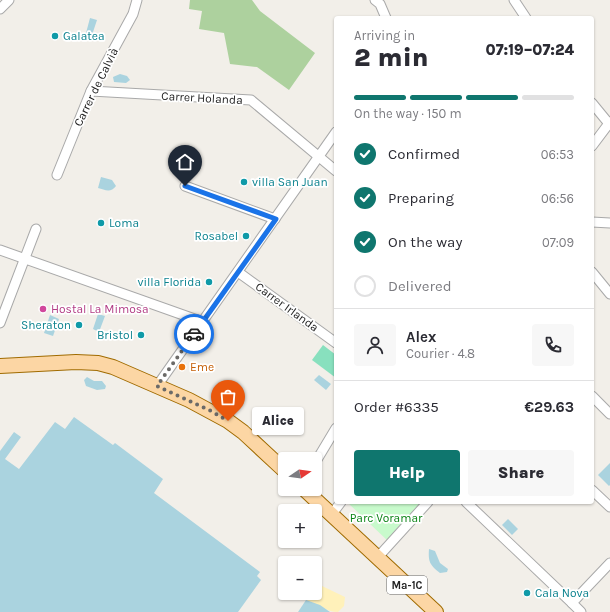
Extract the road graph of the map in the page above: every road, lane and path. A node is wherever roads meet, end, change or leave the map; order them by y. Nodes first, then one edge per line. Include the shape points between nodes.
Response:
1 (9, 0) edge
2 (137, 0) edge
3 (375, 0) edge
4 (514, 0) edge
5 (0, 9) edge
6 (385, 16) edge
7 (525, 16) edge
8 (91, 91) junction
9 (594, 105) edge
10 (609, 123) edge
11 (334, 135) edge
12 (594, 143) edge
13 (318, 157) junction
14 (334, 169) edge
15 (57, 175) dead end
16 (185, 186) dead end
17 (276, 219) junction
18 (594, 222) edge
19 (610, 223) edge
20 (36, 229) dead end
21 (0, 250) edge
22 (24, 259) junction
23 (238, 272) junction
24 (594, 274) edge
25 (610, 294) edge
26 (203, 322) junction
27 (0, 323) edge
28 (334, 342) edge
29 (0, 366) edge
30 (157, 386) junction
31 (594, 398) edge
32 (610, 414) edge
33 (334, 431) edge
34 (322, 452) edge
35 (278, 464) edge
36 (594, 492) edge
37 (312, 496) edge
38 (340, 504) edge
39 (426, 504) edge
40 (468, 504) edge
41 (610, 507) edge
42 (332, 514) junction
43 (378, 557) junction
44 (610, 563) edge
45 (572, 603) junction
46 (436, 612) edge
47 (581, 612) edge

1 - 5 street
2 - 8 street, Carrer de Calvià via 133,14
3 - 6 street via 380,4
4 - 7 street
8 - 13 street, Carrer Holanda via 251,100
8 - 15 street, Carrer de Calvià
9 - 10 street
10 - 12 street
11 - 13 street
13 - 14 street, Carrer Holanda
13 - 17 street
16 - 17 street
17 - 23 street
18 - 19 street
20 - 22 street
21 - 22 street
22 - 26 street
22 - 27 street
23 - 26 street
23 - 28 street, Carrer Irlanda
24 - 25 street
26 - 30 street
29 - 30 main road via 51,362 98,363 128,372
30 - 35 main road via 228,421
31 - 32 street
33 - 34 street
36 - 41 street
37 - 42 main road, Ma-1C
38 - 42 street
39 - 43 street
40 - 45 street
42 - 43 main road, Ma-1C
43 - 46 main road, Ma-1C
44 - 45 street
45 - 47 street

